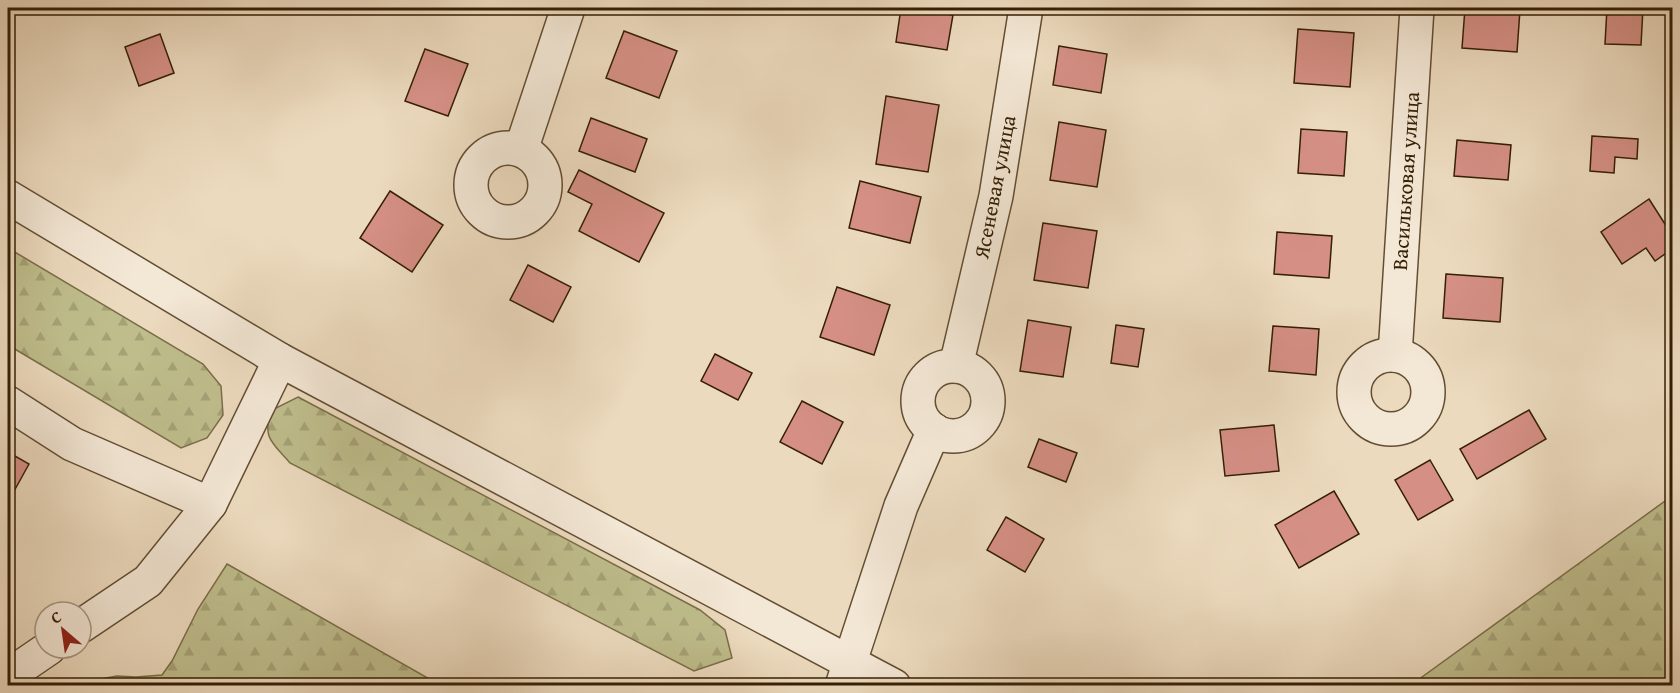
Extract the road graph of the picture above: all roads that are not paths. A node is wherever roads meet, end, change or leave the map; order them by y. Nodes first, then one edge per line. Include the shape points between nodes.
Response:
1 (568, 8) edge
2 (1026, 8) edge
3 (1417, 8) edge
4 (520, 150) dead end
5 (8, 197) edge
6 (1395, 355) dead end
7 (280, 360) junction
8 (957, 366) junction
9 (8, 403) edge
10 (934, 430) junction
11 (210, 504) junction
12 (93, 618) edge
13 (33, 659) edge
14 (845, 674) edge
15 (8, 676) edge
16 (894, 686) edge

1 - 4 street
2 - 8 street, Ясеневая улица via 996,196
3 - 6 street, Васильковая улица
5 - 7 street
7 - 11 street
7 - 14 street
8 - 10 street via 934,371 920,390 920,412
8 - 10 street via 977,375 988,395 988,407 977,427 967,433 944,435
9 - 11 street via 72,444
10 - 14 street via 902,507
11 - 12 street via 148,581
13 - 15 street
14 - 16 street

